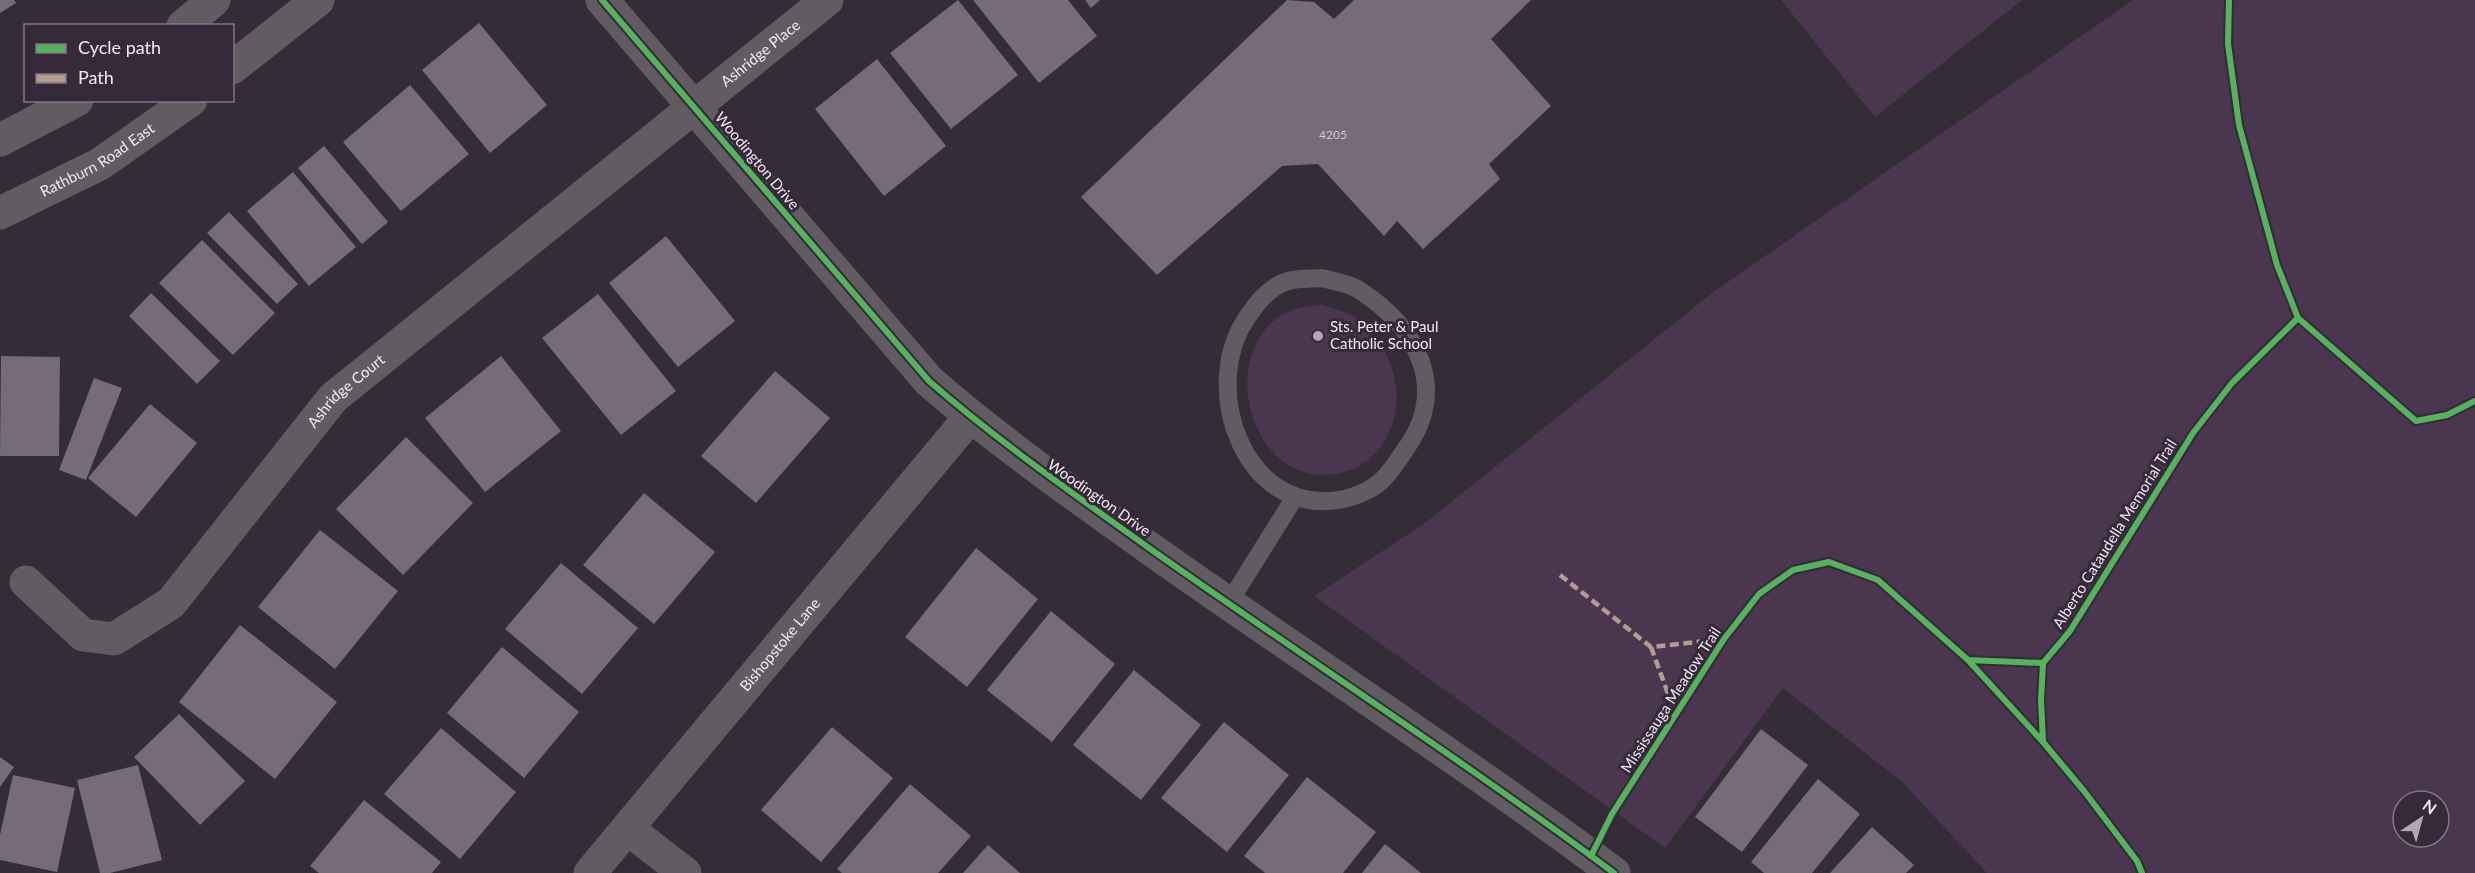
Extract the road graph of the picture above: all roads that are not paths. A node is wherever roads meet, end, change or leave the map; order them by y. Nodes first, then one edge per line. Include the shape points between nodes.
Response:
1 (214, 0) edge
2 (318, 0) edge
3 (602, 0) edge
4 (827, 0) edge
5 (185, 24) edge
6 (234, 66) edge
7 (73, 102) edge
8 (188, 102) edge
9 (695, 106) junction
10 (0, 140) edge
11 (0, 213) edge
12 (970, 417) junction
13 (1294, 497) junction
14 (26, 582) dead end
15 (1228, 604) junction
16 (628, 829) junction
17 (591, 873) edge
18 (685, 873) edge
19 (1614, 873) edge

1 - 5 street
2 - 6 street
3 - 9 street, Woodington Drive
4 - 9 street, Ashridge Place
7 - 10 street
8 - 11 street, Rathburn Road East via 100,164
9 - 12 street, Woodington Drive via 929,381
9 - 14 street, Ashridge Court via 333,398 171,603 114,639 83,635
12 - 15 street, Woodington Drive
12 - 16 street, Bishopstoke Lane
13 - 13 lane via 1319,503 1365,492 1385,477 1412,441 1423,414 1427,375 1414,345 1391,316 1358,289 1321,278 1285,282 1259,299 1230,350 1225,379 1236,436 1272,485
13 - 15 lane
15 - 19 street, Woodington Drive
16 - 17 street, Bishopstoke Lane
16 - 18 street

